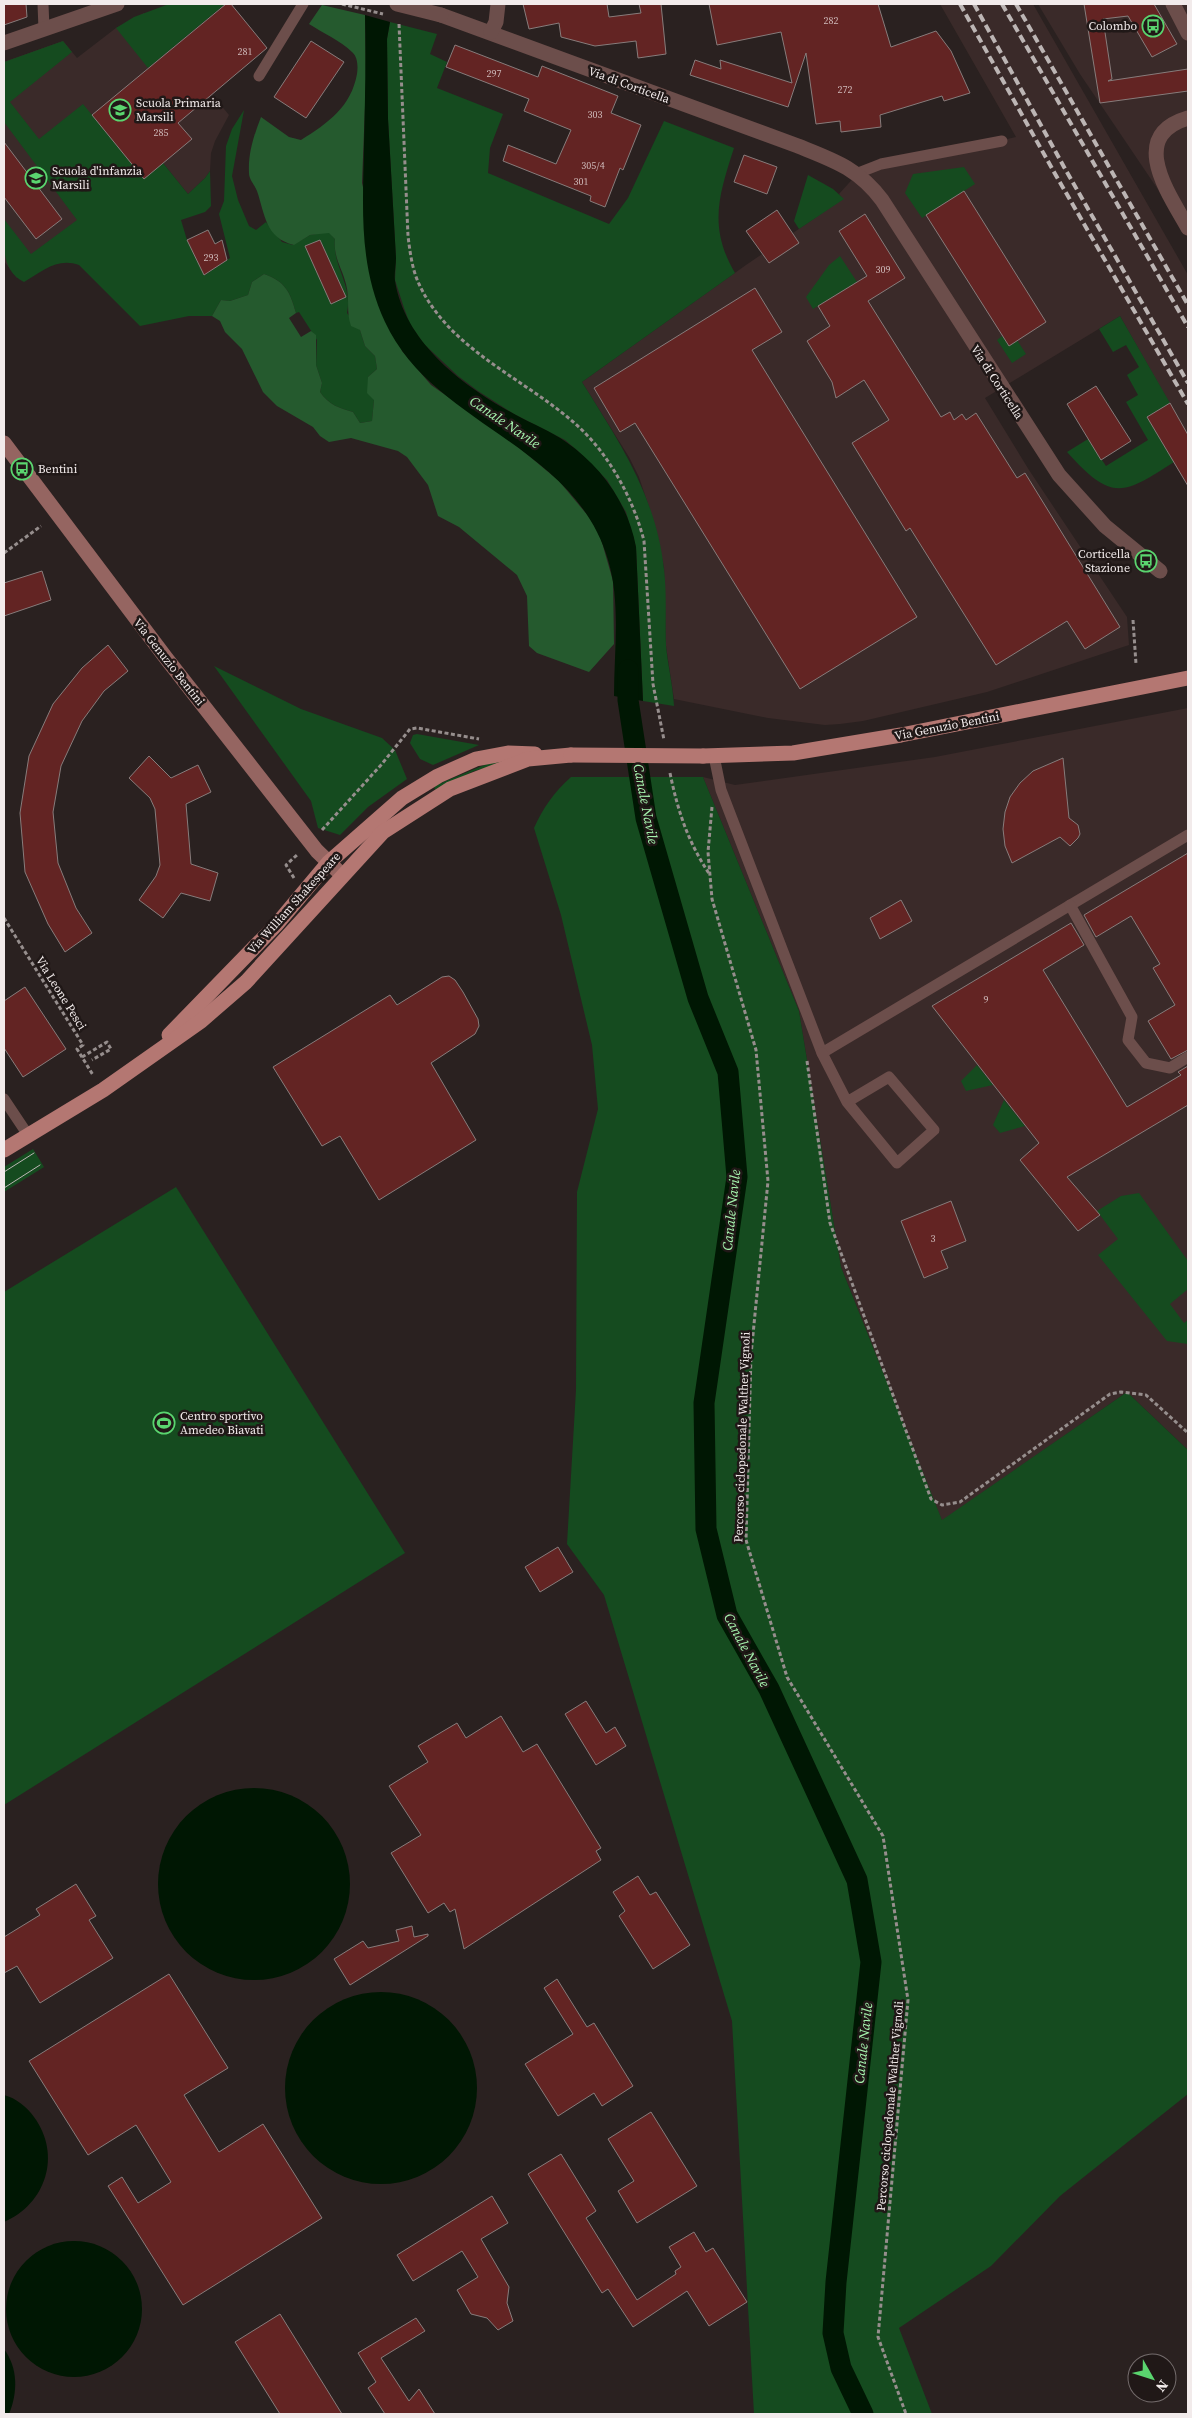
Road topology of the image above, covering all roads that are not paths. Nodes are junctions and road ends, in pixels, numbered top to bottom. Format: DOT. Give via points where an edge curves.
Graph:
graph roads {
  1 [pos="43,4"];
  2 [pos="117,4"];
  3 [pos="303,4"];
  4 [pos="398,4"];
  5 [pos="498,4"];
  6 [pos="1173,4"];
  7 [pos="44,29"];
  8 [pos="491,32"];
  9 [pos="1188,33"];
  10 [pos="4,43"];
  11 [pos="259,76"];
  12 [pos="1188,118"];
  13 [pos="1002,141"];
  14 [pos="858,173"];
  15 [pos="1188,228"];
  16 [pos="4,443"];
  17 [pos="1160,571"];
  18 [pos="1188,678"];
  19 [pos="571,755"];
  20 [pos="709,756"];
  21 [pos="1188,835"];
  22 [pos="328,863"];
  23 [pos="342,875"];
  24 [pos="1070,905"];
  25 [pos="822,1053"];
  26 [pos="150,1057"];
  27 [pos="1188,1058"];
  28 [pos="4,1100"];
  29 [pos="846,1102"];
  30 [pos="28,1136"];
  31 [pos="4,1150"];
  1 -- 7 [label="lane"];
  2 -- 7 [label="street"];
  3 -- 11 [label="lane"];
  4 -- 8 [label="street, Via di Corticella, bridge"];
  5 -- 8 [label="street"];
  6 -- 9 [label="street"];
  7 -- 10 [label="street"];
  8 -- 14 [label="street, Via di Corticella" via="798,146"];
  12 -- 15 [label="street" via="1169,127 1158,142 1156,163 1161,180"];
  13 -- 14 [label="lane" via="880,164"];
  14 -- 17 [label="street, Via di Corticella" via="882,200 1058,474 1105,526"];
  16 -- 22 [label="street, Via Genuzio Bentini" via="154,643"];
  18 -- 20 [label="main road, Via Genuzio Bentini" via="793,753"];
  19 -- 20 [label="main road, Via William Shakespeare, bridge"];
  19 -- 22 [label="main road, Via William Shakespeare" via="508,752 476,759 438,776 395,804"];
  19 -- 23 [label="main road, Via William Shakespeare" via="528,759 450,789 383,832"];
  20 -- 25 [label="lane"];
  21 -- 24 [label="lane"];
  22 -- 23 [label="street, Via Genuzio Bentini"];
  22 -- 26 [label="main road, Via William Shakespeare" via="277,924"];
  23 -- 26 [label="main road, Via William Shakespeare" via="246,982 201,1022"];
  24 -- 25 [label="lane"];
  24 -- 27 [label="lane" via="1132,1017 1128,1040 1146,1063 1170,1068"];
  25 -- 29 [label="lane"];
  26 -- 30 [label="main road, Via William Shakespeare"];
  28 -- 30 [label="lane"];
  29 -- 29 [label="lane" via="897,1163 934,1130 889,1077"];
  30 -- 31 [label="main road, Via William Shakespeare"];
}
